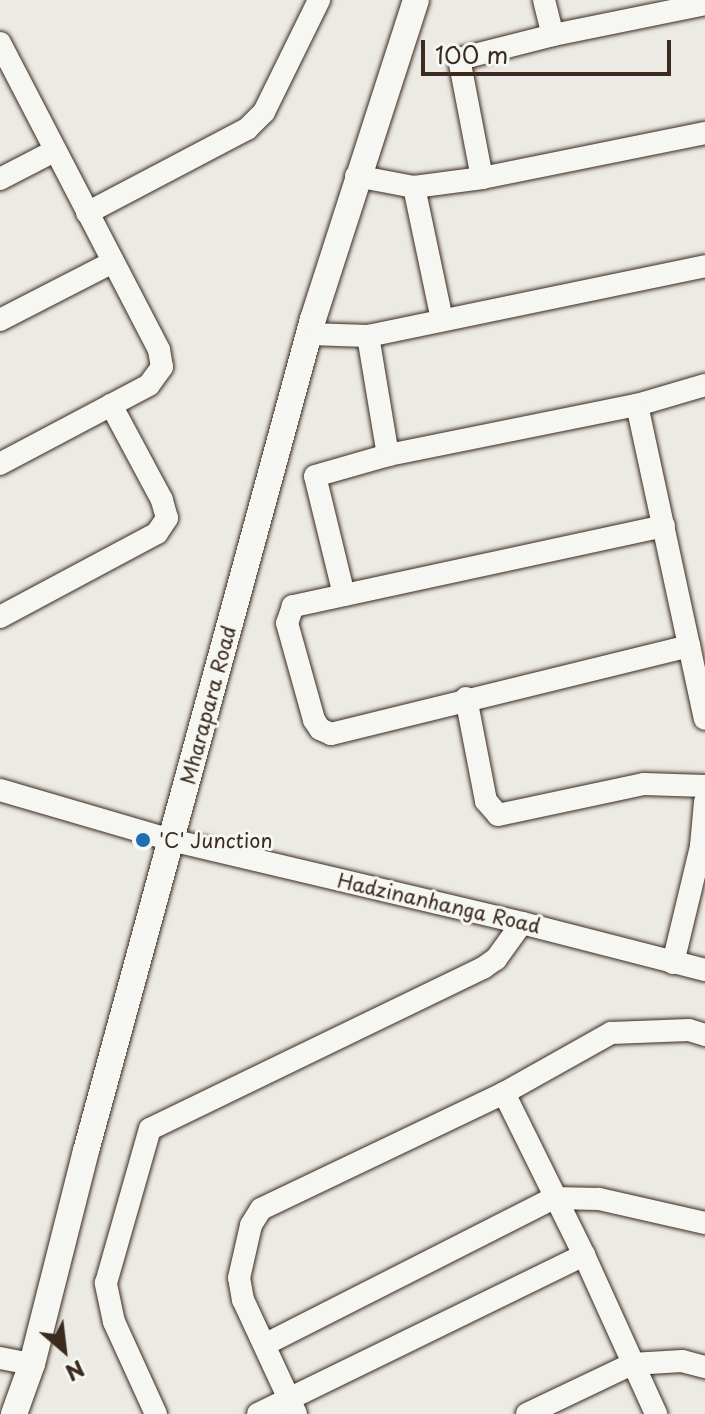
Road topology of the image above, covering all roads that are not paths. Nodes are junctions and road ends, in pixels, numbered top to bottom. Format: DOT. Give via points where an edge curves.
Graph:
graph roads {
  1 [pos="319,0"];
  2 [pos="416,0"];
  3 [pos="544,0"];
  4 [pos="705,4"];
  5 [pos="553,35"];
  6 [pos="0,43"];
  7 [pos="705,133"];
  8 [pos="54,151"];
  9 [pos="356,176"];
  10 [pos="482,178"];
  11 [pos="0,179"];
  12 [pos="414,187"];
  13 [pos="87,213"];
  14 [pos="113,262"];
  15 [pos="705,266"];
  16 [pos="0,320"];
  17 [pos="442,320"];
  18 [pos="309,334"];
  19 [pos="368,336"];
  20 [pos="705,385"];
  21 [pos="111,405"];
  22 [pos="637,405"];
  23 [pos="388,455"];
  24 [pos="0,464"];
  25 [pos="664,526"];
  26 [pos="344,595"];
  27 [pos="0,617"];
  28 [pos="689,646"];
  29 [pos="466,698"];
  30 [pos="705,719"];
  31 [pos="705,786"];
  32 [pos="0,790"];
  33 [pos="705,802"];
  34 [pos="171,840"];
  35 [pos="703,846"];
  36 [pos="522,923"];
  37 [pos="673,963"];
  38 [pos="705,970"];
  39 [pos="705,1035"];
  40 [pos="504,1093"];
  41 [pos="554,1198"];
  42 [pos="705,1223"];
  43 [pos="584,1255"];
  44 [pos="266,1344"];
  45 [pos="0,1358"];
  46 [pos="32,1364"];
  47 [pos="632,1364"];
  48 [pos="705,1367"];
  49 [pos="292,1407"];
  50 [pos="14,1414"];
  51 [pos="156,1414"];
  52 [pos="258,1414"];
  53 [pos="527,1414"];
  54 [pos="656,1414"];
  1 -- 13 [label="street" via="264,112 247,129"];
  2 -- 9 [label="main road, Mharapara Road"];
  3 -- 5 [label="street"];
  4 -- 5 [label="street"];
  5 -- 10 [label="street" via="459,59"];
  6 -- 8 [label="street"];
  7 -- 10 [label="street"];
  8 -- 11 [label="street"];
  8 -- 13 [label="street"];
  9 -- 12 [label="street"];
  9 -- 18 [label="main road, Mharapara Road"];
  10 -- 12 [label="street"];
  12 -- 17 [label="street"];
  13 -- 14 [label="street"];
  14 -- 16 [label="street"];
  14 -- 21 [label="street" via="159,350 162,367 149,385"];
  15 -- 17 [label="street"];
  17 -- 19 [label="street"];
  18 -- 19 [label="street"];
  18 -- 34 [label="main road, Mharapara Road"];
  19 -- 23 [label="street"];
  20 -- 22 [label="street"];
  21 -- 24 [label="street"];
  21 -- 27 [label="street" via="167,518 157,533"];
  22 -- 23 [label="street"];
  22 -- 25 [label="street"];
  23 -- 26 [label="street" via="315,476"];
  25 -- 26 [label="street"];
  25 -- 28 [label="street"];
  26 -- 29 [label="street" via="293,606 287,614 320,729 331,734"];
  28 -- 29 [label="street"];
  28 -- 30 [label="street"];
  29 -- 31 [label="street" via="486,801 498,815 644,784"];
  32 -- 34 [label="street, Hadzinanhanga Road"];
  33 -- 35 [label="street"];
  34 -- 36 [label="street, Hadzinanhanga Road"];
  34 -- 46 [label="main road, Mharapara Road"];
  35 -- 37 [label="street"];
  36 -- 37 [label="street, Hadzinanhanga Road"];
  36 -- 51 [label="street" via="483,968 150,1129 106,1283 114,1322"];
  37 -- 38 [label="street, Hadzinanhanga Road"];
  39 -- 40 [label="street" via="689,1030 611,1033"];
  40 -- 41 [label="street"];
  40 -- 44 [label="street" via="261,1209 251,1225 239,1278 243,1300"];
  41 -- 42 [label="street" via="599,1199"];
  41 -- 43 [label="street"];
  41 -- 44 [label="street"];
  43 -- 47 [label="street"];
  43 -- 49 [label="street"];
  44 -- 49 [label="street"];
  45 -- 46 [label="street"];
  46 -- 50 [label="main road, Mharapara Road"];
  47 -- 48 [label="street" via="682,1361"];
  47 -- 53 [label="street"];
  47 -- 54 [label="street"];
  49 -- 52 [label="street"];
}
